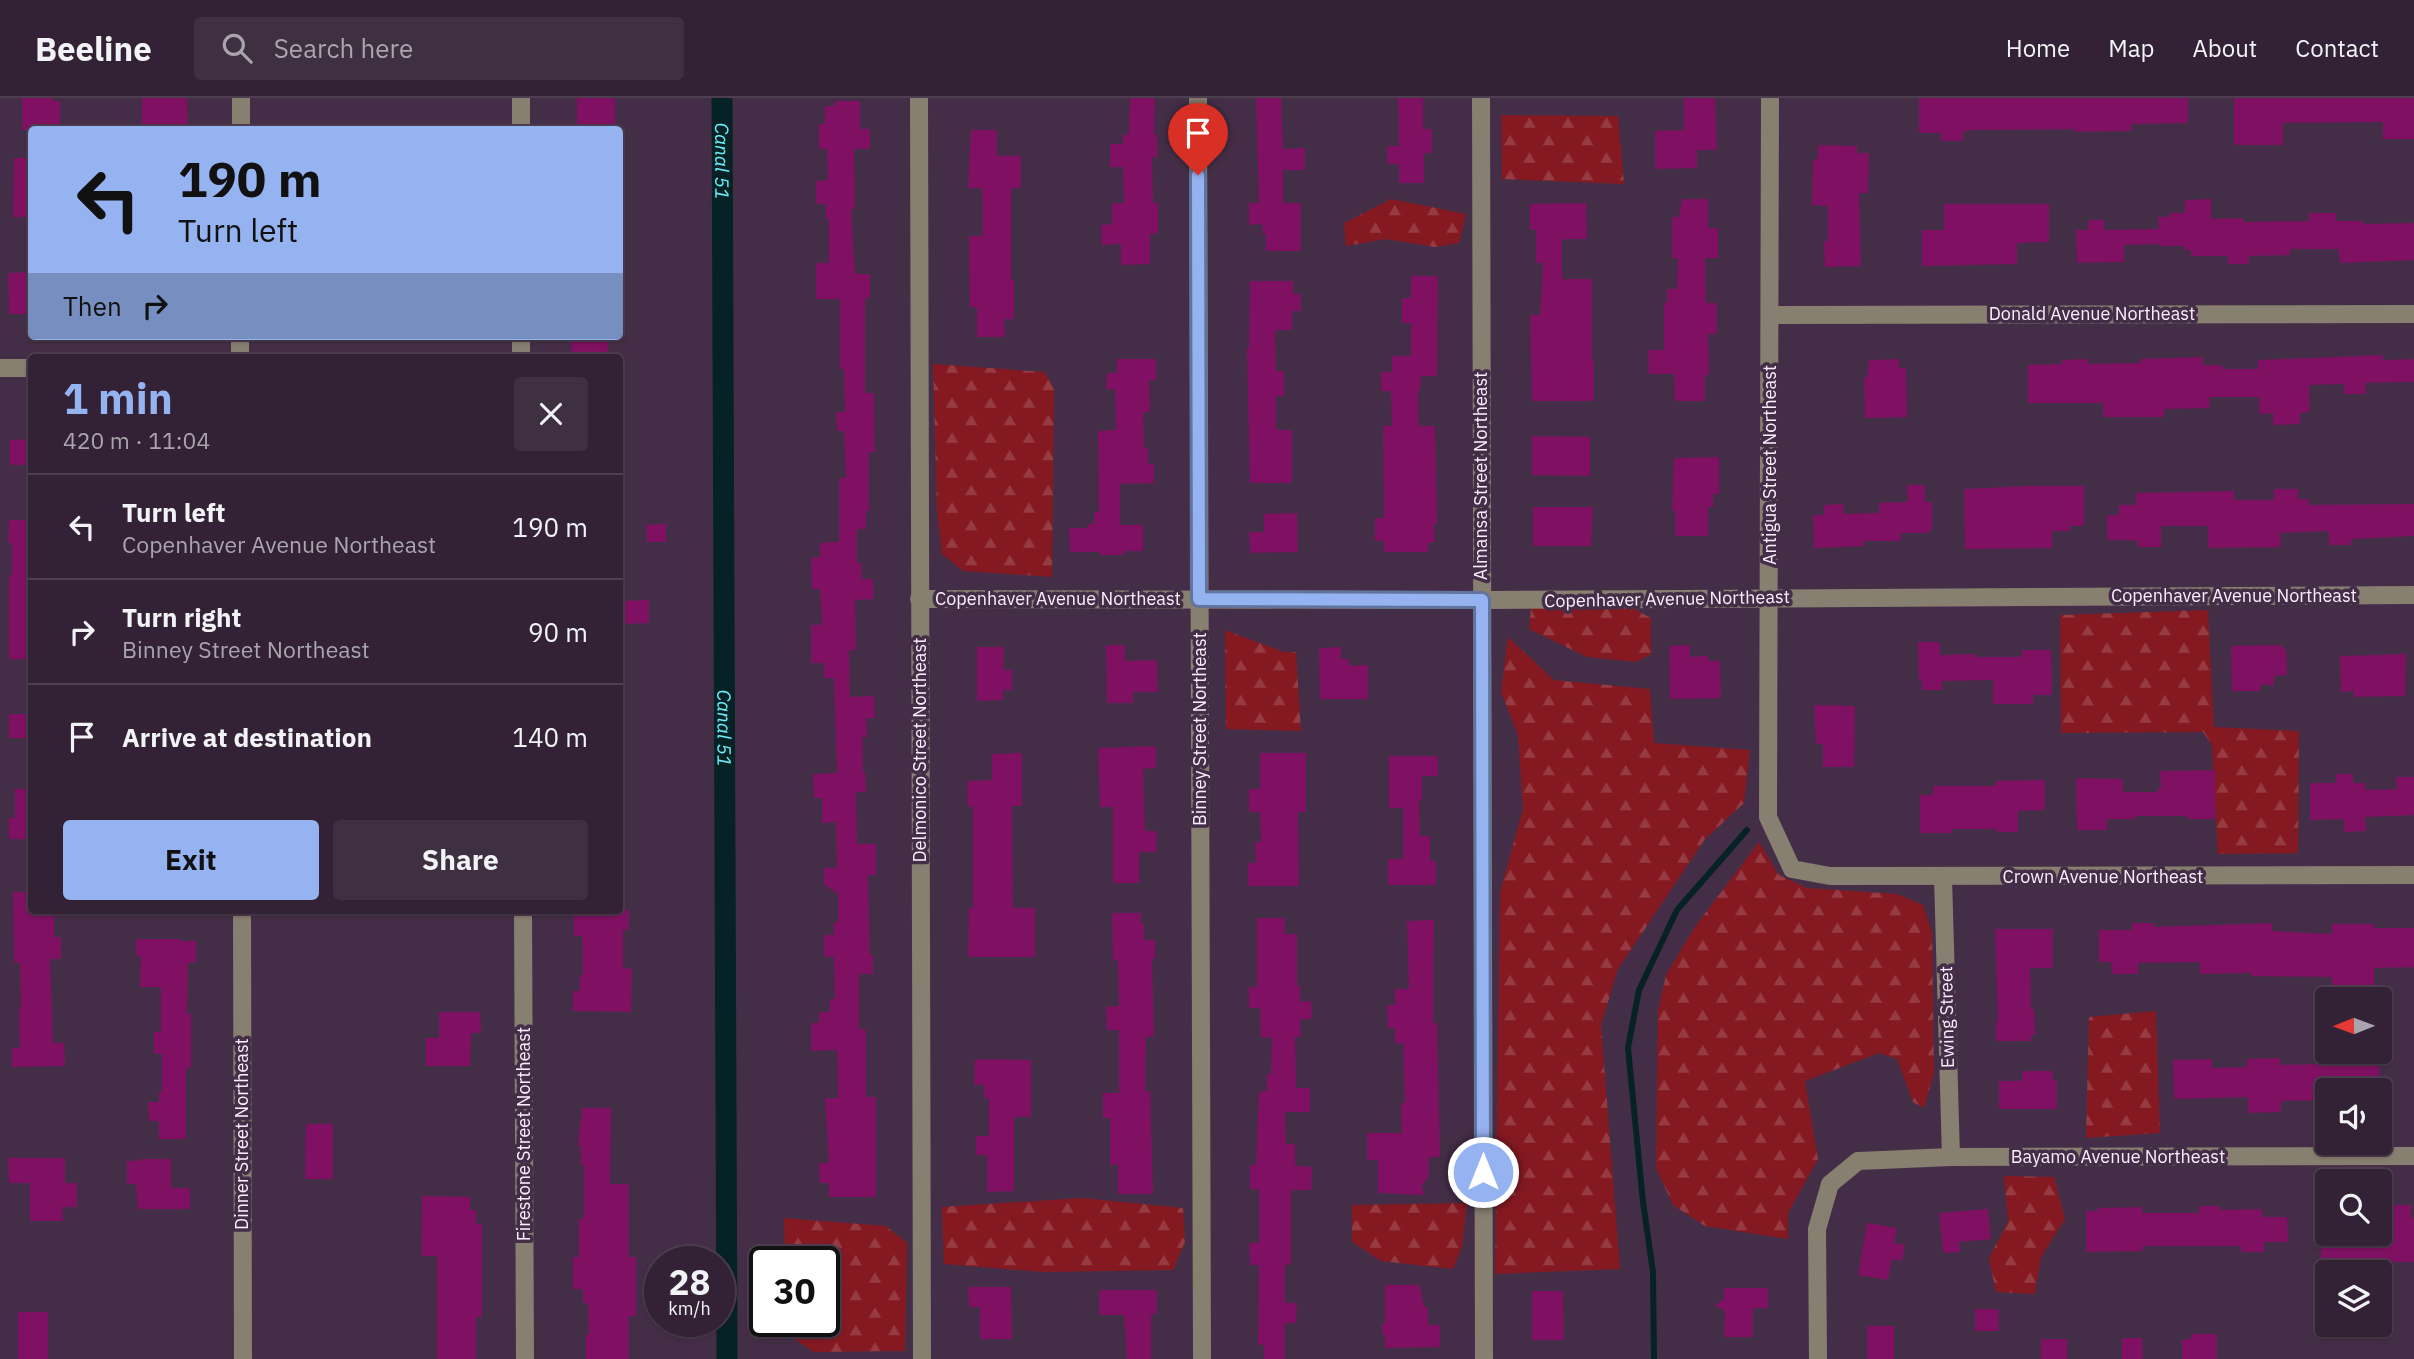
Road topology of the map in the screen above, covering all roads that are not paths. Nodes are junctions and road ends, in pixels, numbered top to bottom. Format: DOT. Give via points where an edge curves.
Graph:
graph roads {
  1 [pos="241,98"];
  2 [pos="521,98"];
  3 [pos="919,98"];
  4 [pos="1198,98"];
  5 [pos="1481,98"];
  6 [pos="1770,98"];
  7 [pos="241,126"];
  8 [pos="521,126"];
  9 [pos="2414,314"];
  10 [pos="1770,315"];
  11 [pos="0,368"];
  12 [pos="28,368"];
  13 [pos="2414,595"];
  14 [pos="1769,597"];
  15 [pos="919,599"];
  16 [pos="1199,599"];
  17 [pos="1482,600"];
  18 [pos="1792,869"];
  19 [pos="2414,875"];
  20 [pos="1944,877"];
  21 [pos="242,914"];
  22 [pos="523,914"];
  23 [pos="2414,1156"];
  24 [pos="1951,1157"];
  25 [pos="243,1359"];
  26 [pos="525,1359"];
  27 [pos="922,1359"];
  28 [pos="1202,1359"];
  29 [pos="1484,1359"];
  30 [pos="1818,1359"];
  1 -- 7 [label="street"];
  2 -- 8 [label="street"];
  3 -- 15 [label="street, Delmonico Street Northeast"];
  4 -- 16 [label="street, Binney Street Northeast"];
  5 -- 17 [label="street, Almansa Street Northeast"];
  6 -- 10 [label="street, Antigua Street Northeast"];
  9 -- 10 [label="street, Donald Avenue Northeast"];
  10 -- 14 [label="street, Antigua Street Northeast"];
  11 -- 12 [label="street"];
  13 -- 14 [label="street, Copenhaver Avenue Northeast"];
  14 -- 17 [label="street, Copenhaver Avenue Northeast"];
  14 -- 18 [label="street, Antigua Street Northeast" via="1768,817"];
  15 -- 16 [label="street, Copenhaver Avenue Northeast"];
  15 -- 27 [label="street, Delmonico Street Northeast"];
  16 -- 17 [label="street, Copenhaver Avenue Northeast"];
  16 -- 28 [label="street, Binney Street Northeast"];
  17 -- 29 [label="street, Almansa Street Northeast"];
  18 -- 20 [label="street, Crown Avenue Northeast" via="1830,876"];
  19 -- 20 [label="street, Crown Avenue Northeast"];
  20 -- 24 [label="street, Ewing Street"];
  21 -- 25 [label="street, Dinner Street Northeast"];
  22 -- 26 [label="street, Firestone Street Northeast"];
  23 -- 24 [label="street, Bayamo Avenue Northeast"];
  24 -- 30 [label="street, Bayamo Avenue Northeast" via="1858,1161 1830,1184 1817,1229"];
}
